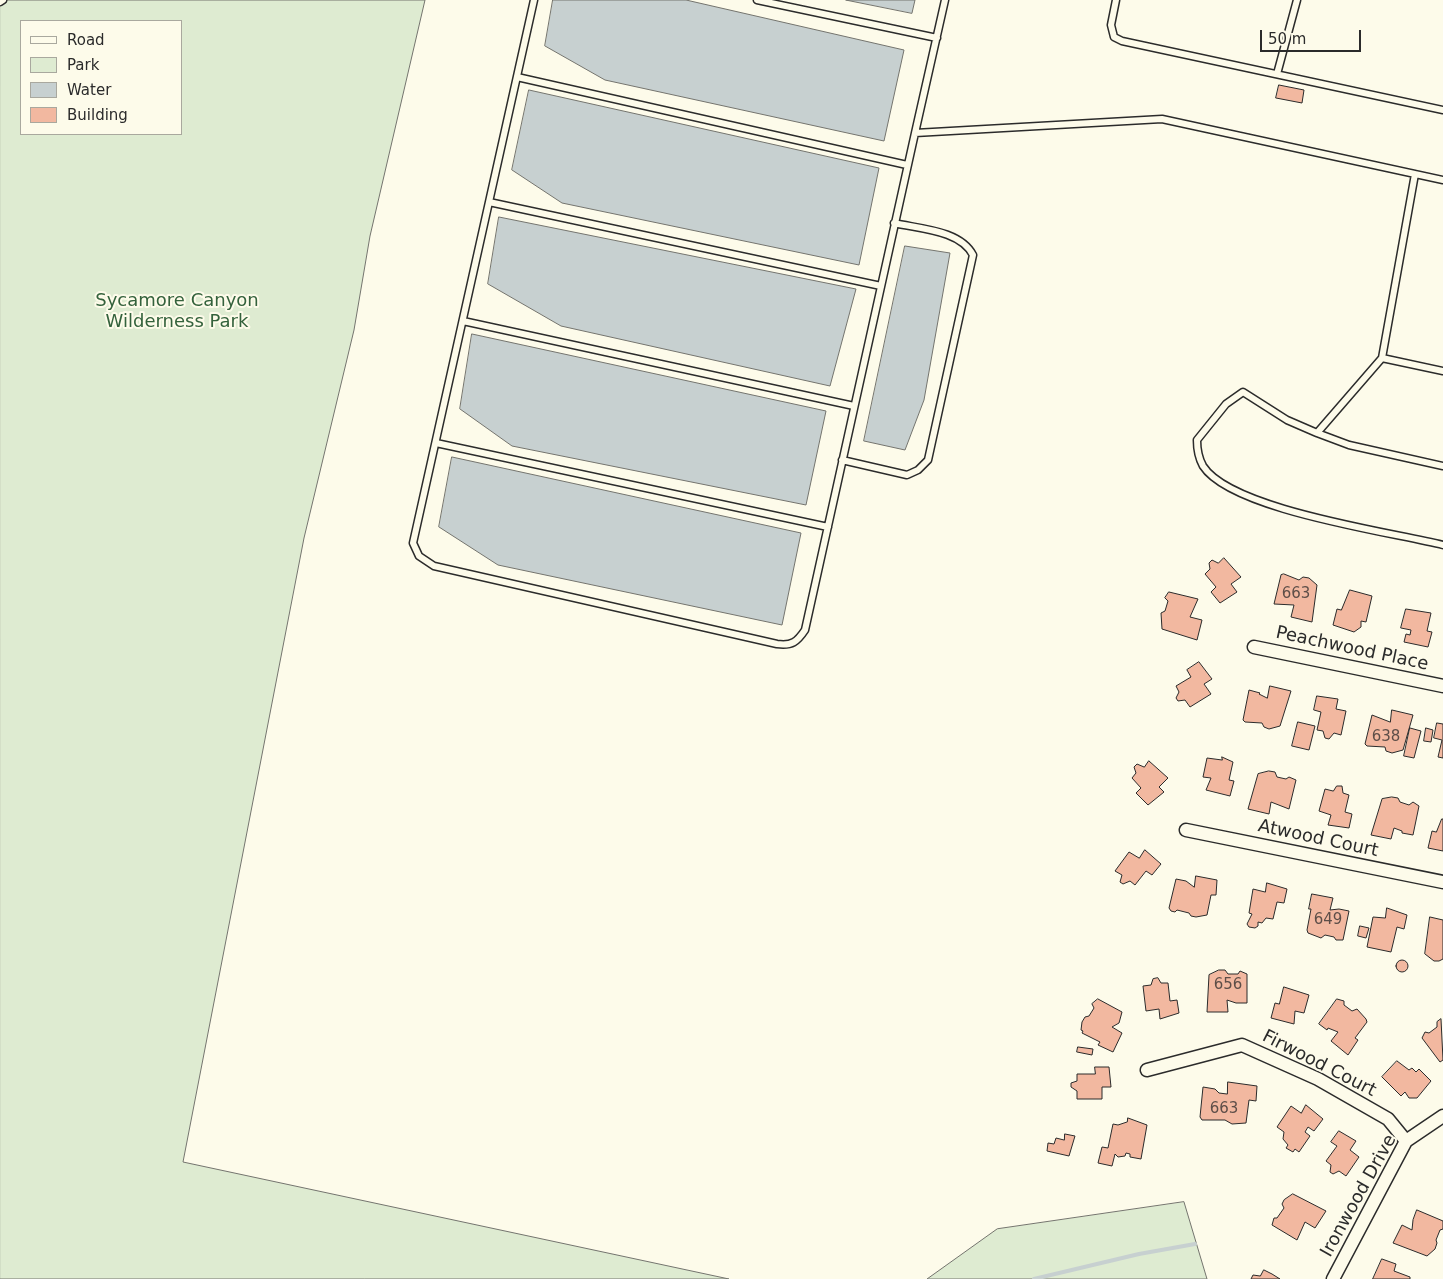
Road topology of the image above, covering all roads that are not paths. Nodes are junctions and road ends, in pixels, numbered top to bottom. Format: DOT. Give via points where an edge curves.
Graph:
graph roads {
  1 [pos="534,0"];
  2 [pos="757,0"];
  3 [pos="945,0"];
  4 [pos="1116,0"];
  5 [pos="1297,0"];
  6 [pos="937,38"];
  7 [pos="1277,74"];
  8 [pos="517,77"];
  9 [pos="1443,110"];
  10 [pos="915,133"];
  11 [pos="907,165"];
  12 [pos="1415,174"];
  13 [pos="1443,180"];
  14 [pos="489,202"];
  15 [pos="894,223"];
  16 [pos="881,286"];
  17 [pos="463,321"];
  18 [pos="1382,358"];
  19 [pos="1443,371"];
  20 [pos="854,406"];
  21 [pos="1318,433"];
  22 [pos="436,443"];
  23 [pos="842,460"];
  24 [pos="1443,466"];
  25 [pos="828,527"];
  26 [pos="1443,545"];
  27 [pos="1254,647"];
  28 [pos="1443,686"];
  29 [pos="1186,830"];
  30 [pos="1443,882"];
  31 [pos="1147,1070"];
  32 [pos="1443,1116"];
  33 [pos="1406,1141"];
  34 [pos="1333,1279"];
  1 -- 8 [label="lane"];
  2 -- 6 [label="lane"];
  3 -- 6 [label="lane"];
  4 -- 7 [label="lane" via="1111,25 1114,37 1122,41"];
  5 -- 7 [label="lane"];
  6 -- 10 [label="lane"];
  7 -- 9 [label="lane"];
  8 -- 11 [label="lane"];
  8 -- 14 [label="lane"];
  10 -- 11 [label="lane"];
  10 -- 12 [label="lane" via="1162,118"];
  11 -- 15 [label="lane"];
  12 -- 13 [label="lane"];
  12 -- 18 [label="lane"];
  14 -- 16 [label="lane"];
  14 -- 17 [label="lane"];
  15 -- 16 [label="lane"];
  15 -- 23 [label="lane" via="958,239 973,255 928,460 907,475"];
  16 -- 20 [label="lane"];
  17 -- 20 [label="lane"];
  17 -- 22 [label="lane"];
  18 -- 19 [label="lane"];
  18 -- 21 [label="lane"];
  20 -- 23 [label="lane"];
  21 -- 24 [label="lane" via="1349,445"];
  21 -- 26 [label="lane" via="1287,420 1243,392 1226,404 1197,440 1198,455 1204,467 1221,482 1254,498 1302,514"];
  22 -- 25 [label="lane"];
  22 -- 25 [label="lane" via="414,544 426,563 777,644 793,644 805,630"];
  23 -- 25 [label="lane"];
  27 -- 28 [label="street, Peachwood Place"];
  29 -- 30 [label="street, Atwood Court"];
  31 -- 33 [label="street, Firwood Court" via="1242,1045 1318,1079 1388,1119"];
  32 -- 33 [label="street, Ironwood Drive"];
  33 -- 34 [label="street, Ironwood Drive"];
}
